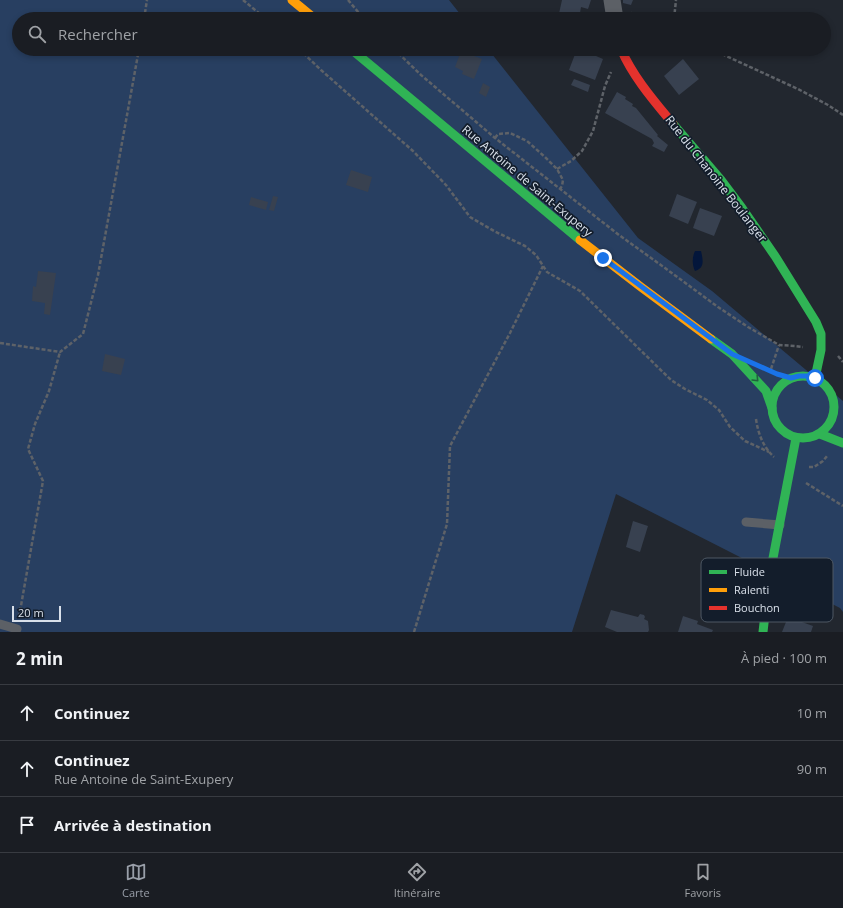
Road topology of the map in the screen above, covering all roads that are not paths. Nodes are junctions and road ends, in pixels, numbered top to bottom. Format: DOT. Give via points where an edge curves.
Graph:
graph roads {
  1 [pos="292,0"];
  2 [pos="612,0"];
  3 [pos="307,12"];
  4 [pos="614,12"];
  5 [pos="358,56"];
  6 [pos="624,56"];
  7 [pos="732,354"];
  8 [pos="752,364"];
  9 [pos="777,374"];
  10 [pos="791,378"];
  11 [pos="815,378"];
  12 [pos="772,408"];
  13 [pos="834,411"];
  14 [pos="842,421"];
  15 [pos="820,434"];
  16 [pos="796,438"];
  17 [pos="843,443"];
  18 [pos="746,522"];
  19 [pos="780,524"];
  20 [pos="773,558"];
  21 [pos="764,622"];
  22 [pos="0,624"];
  23 [pos="18,629"];
  24 [pos="763,632"];
  1 -- 3 [label="main road"];
  2 -- 4 [label="street"];
  5 -- 7 [label="main road, Rue Antoine de Saint-Exupery" via="564,227"];
  6 -- 11 [label="main road, Rue du Chanoine Boulanger" via="635,75 767,243 816,322 821,334 821,350"];
  7 -- 8 [label="main road, Rue Antoine de Saint-Exupery"];
  7 -- 12 [label="main road, Rue Antoine de Saint-Exupery, one-way" via="766,391"];
  9 -- 10 [label="main road"];
  10 -- 11 [label="main road"];
  10 -- 12 [label="main road" via="777,390"];
  11 -- 13 [label="main road" via="830,391 834,400"];
  12 -- 16 [label="main road" via="776,424 788,435"];
  13 -- 14 [label="main road"];
  13 -- 15 [label="main road" via="832,420"];
  15 -- 16 [label="main road"];
  15 -- 17 [label="main road"];
  16 -- 19 [label="main road"];
  18 -- 19 [label="lane"];
  19 -- 20 [label="main road"];
  21 -- 24 [label="main road"];
  22 -- 23 [label="lane"];
}
